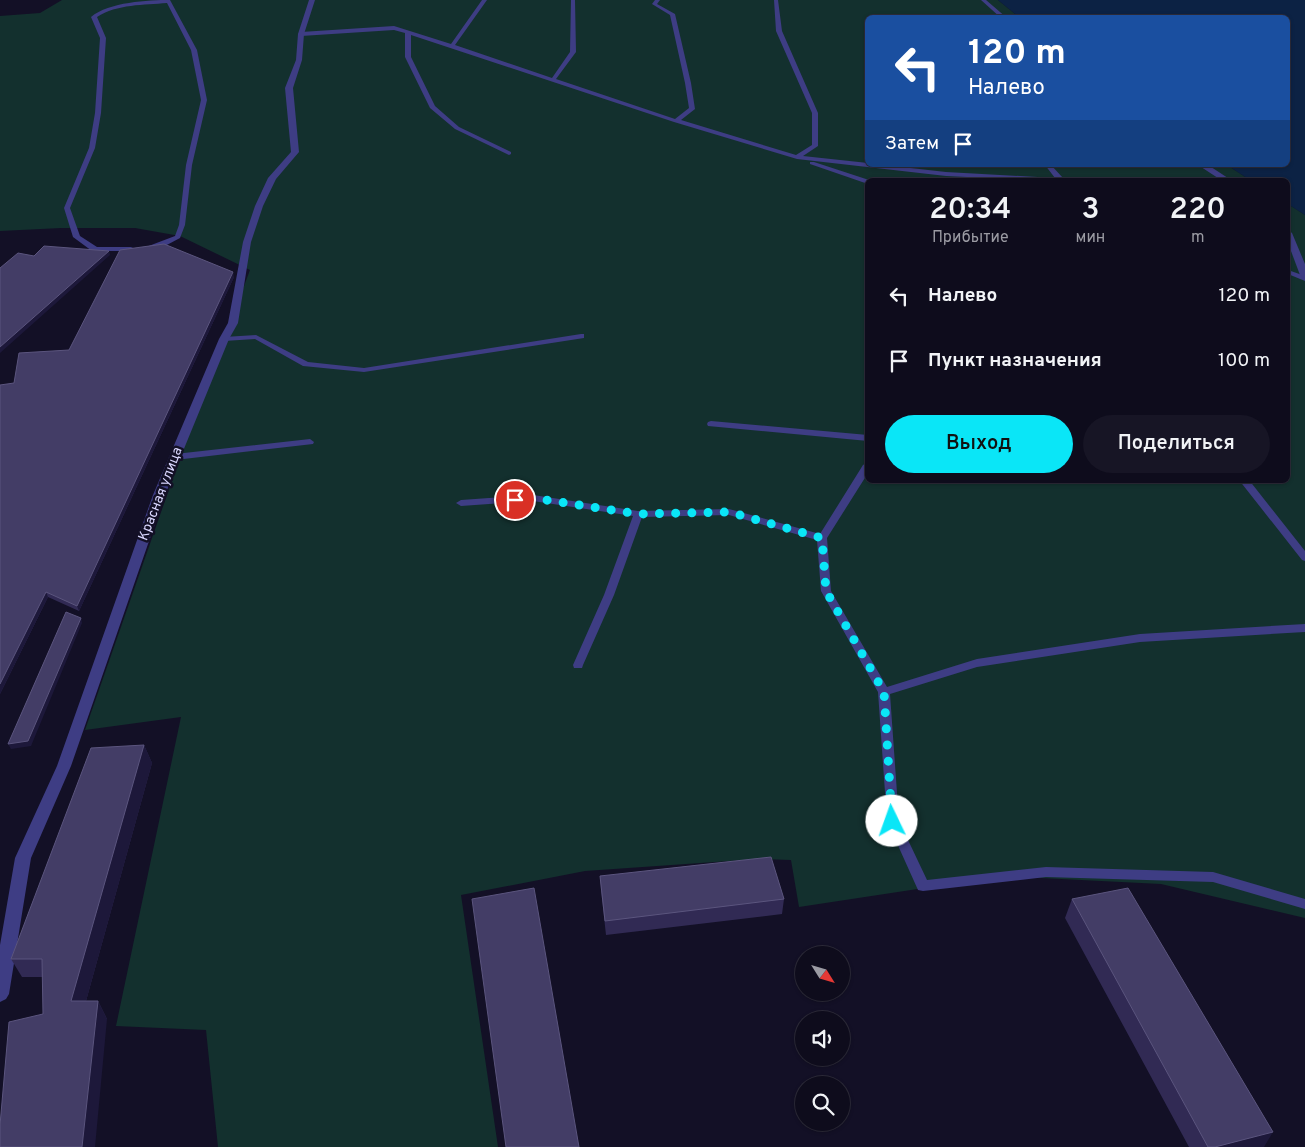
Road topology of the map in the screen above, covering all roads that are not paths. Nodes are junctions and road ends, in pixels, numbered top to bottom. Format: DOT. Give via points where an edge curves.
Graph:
graph roads {
  1 [pos="312,0"];
  2 [pos="485,0"];
  3 [pos="574,0"];
  4 [pos="658,0"];
  5 [pos="776,0"];
  6 [pos="983,0"];
  7 [pos="168,1"];
  8 [pos="1001,15"];
  9 [pos="408,32"];
  10 [pos="301,34"];
  11 [pos="452,46"];
  12 [pos="552,81"];
  13 [pos="676,121"];
  14 [pos="509,153"];
  15 [pos="797,157"];
  16 [pos="865,165"];
  17 [pos="885,167"];
  18 [pos="948,167"];
  19 [pos="1050,167"];
  20 [pos="1205,167"];
  21 [pos="946,174"];
  22 [pos="1022,178"];
  23 [pos="1058,178"];
  24 [pos="1224,178"];
  25 [pos="865,181"];
  26 [pos="1290,238"];
  27 [pos="143,248"];
  28 [pos="135,249"];
  29 [pos="1290,273"];
  30 [pos="1305,275"];
  31 [pos="1305,279"];
  32 [pos="581,336"];
  33 [pos="224,339"];
  34 [pos="711,424"];
  35 [pos="865,438"];
  36 [pos="310,442"];
  37 [pos="175,457"];
  38 [pos="865,470"];
  39 [pos="1246,483"];
  40 [pos="461,503"];
  41 [pos="638,514"];
  42 [pos="822,538"];
  43 [pos="1305,558"];
  44 [pos="1305,628"];
  45 [pos="578,665"];
  46 [pos="884,692"];
  47 [pos="1305,904"];
  48 [pos="0,994"];
  1 -- 10 [label="street, Красная улица"];
  2 -- 11 [label="lane"];
  3 -- 12 [label="lane" via="573,52"];
  4 -- 13 [label="lane" via="654,4 672,14 690,92 692,109"];
  5 -- 15 [label="lane" via="779,31 815,112 815,146"];
  6 -- 8 [label="lane"];
  7 -- 27 [label="lane" via="194,50 204,100 188,165 178,237"];
  7 -- 28 [label="lane" via="122,7 94,16 103,38 98,113 92,148 68,208 77,237 95,249"];
  9 -- 10 [label="lane" via="394,28"];
  9 -- 11 [label="lane"];
  9 -- 14 [label="lane" via="408,57 432,107 457,128"];
  10 -- 33 [label="street, Красная улица" via="299,60 289,88 295,152 272,178 259,206 247,242 233,323"];
  11 -- 12 [label="lane"];
  12 -- 13 [label="lane"];
  13 -- 15 [label="lane"];
  15 -- 16 [label="lane"];
  15 -- 25 [label="lane"];
  17 -- 21 [label="lane"];
  18 -- 21 [label="lane"];
  19 -- 23 [label="lane"];
  20 -- 24 [label="street"];
  21 -- 22 [label="lane"];
  26 -- 30 [label="street"];
  29 -- 31 [label="lane"];
  32 -- 33 [label="lane" via="364,370 306,364 256,337"];
  33 -- 37 [label="street, Красная улица"];
  34 -- 35 [label="lane"];
  36 -- 37 [label="lane"];
  37 -- 48 [label="street, Красная улица" via="158,495 64,766 23,858"];
  38 -- 42 [label="lane"];
  39 -- 43 [label="lane"];
  40 -- 41 [label="lane" via="533,498"];
  41 -- 42 [label="lane" via="729,512"];
  41 -- 45 [label="lane" via="609,595"];
  42 -- 46 [label="lane" via="826,591"];
  44 -- 46 [label="lane" via="1140,638 978,663"];
  46 -- 47 [label="lane" via="892,821 923,886 1046,872 1212,877"];
}
